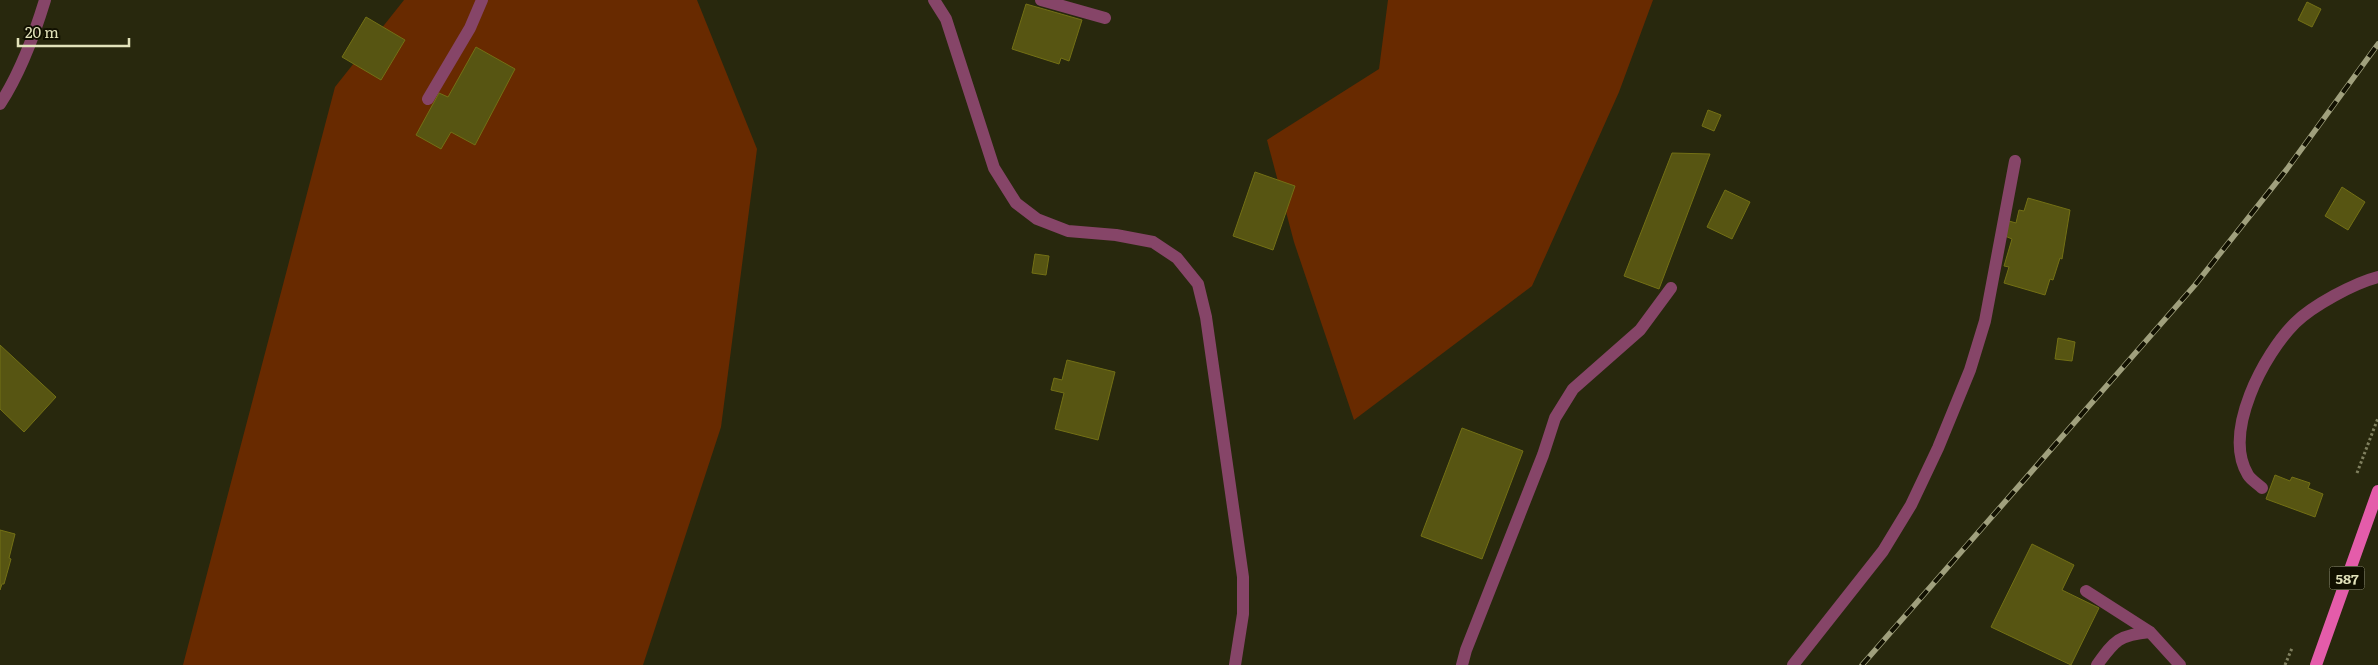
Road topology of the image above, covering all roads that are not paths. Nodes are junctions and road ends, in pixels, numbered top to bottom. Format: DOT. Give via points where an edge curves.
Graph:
graph roads {
  1 [pos="45,0"];
  2 [pos="482,0"];
  3 [pos="934,0"];
  4 [pos="1041,0"];
  5 [pos="1105,18"];
  6 [pos="428,99"];
  7 [pos="0,104"];
  8 [pos="2014,161"];
  9 [pos="2378,278"];
  10 [pos="1672,288"];
  11 [pos="2262,488"];
  12 [pos="2378,491"];
  13 [pos="2086,592"];
  14 [pos="2150,632"];
  15 [pos="1235,665"];
  16 [pos="1462,665"];
  17 [pos="1792,665"];
  18 [pos="2097,665"];
  19 [pos="2180,665"];
  20 [pos="2316,665"];
  1 -- 7 [label="street" via="36,31"];
  2 -- 6 [label="street" via="470,28"];
  3 -- 15 [label="street" via="946,19 994,168 1016,204 1037,218 1068,231 1153,242 1177,258 1198,284 1206,317 1243,577 1243,614"];
  4 -- 5 [label="street"];
  8 -- 17 [label="street" via="1985,320 1970,370 1938,448 1911,505 1883,552"];
  9 -- 11 [label="street" via="2333,297 2296,322 2269,354 2250,395 2240,432 2241,457 2248,476"];
  10 -- 16 [label="street" via="1640,330 1573,389 1555,418"];
  12 -- 20 [label="main road, 587"];
  13 -- 14 [label="street"];
  14 -- 18 [label="street" via="2127,634 2112,645"];
  14 -- 19 [label="street"];
}
